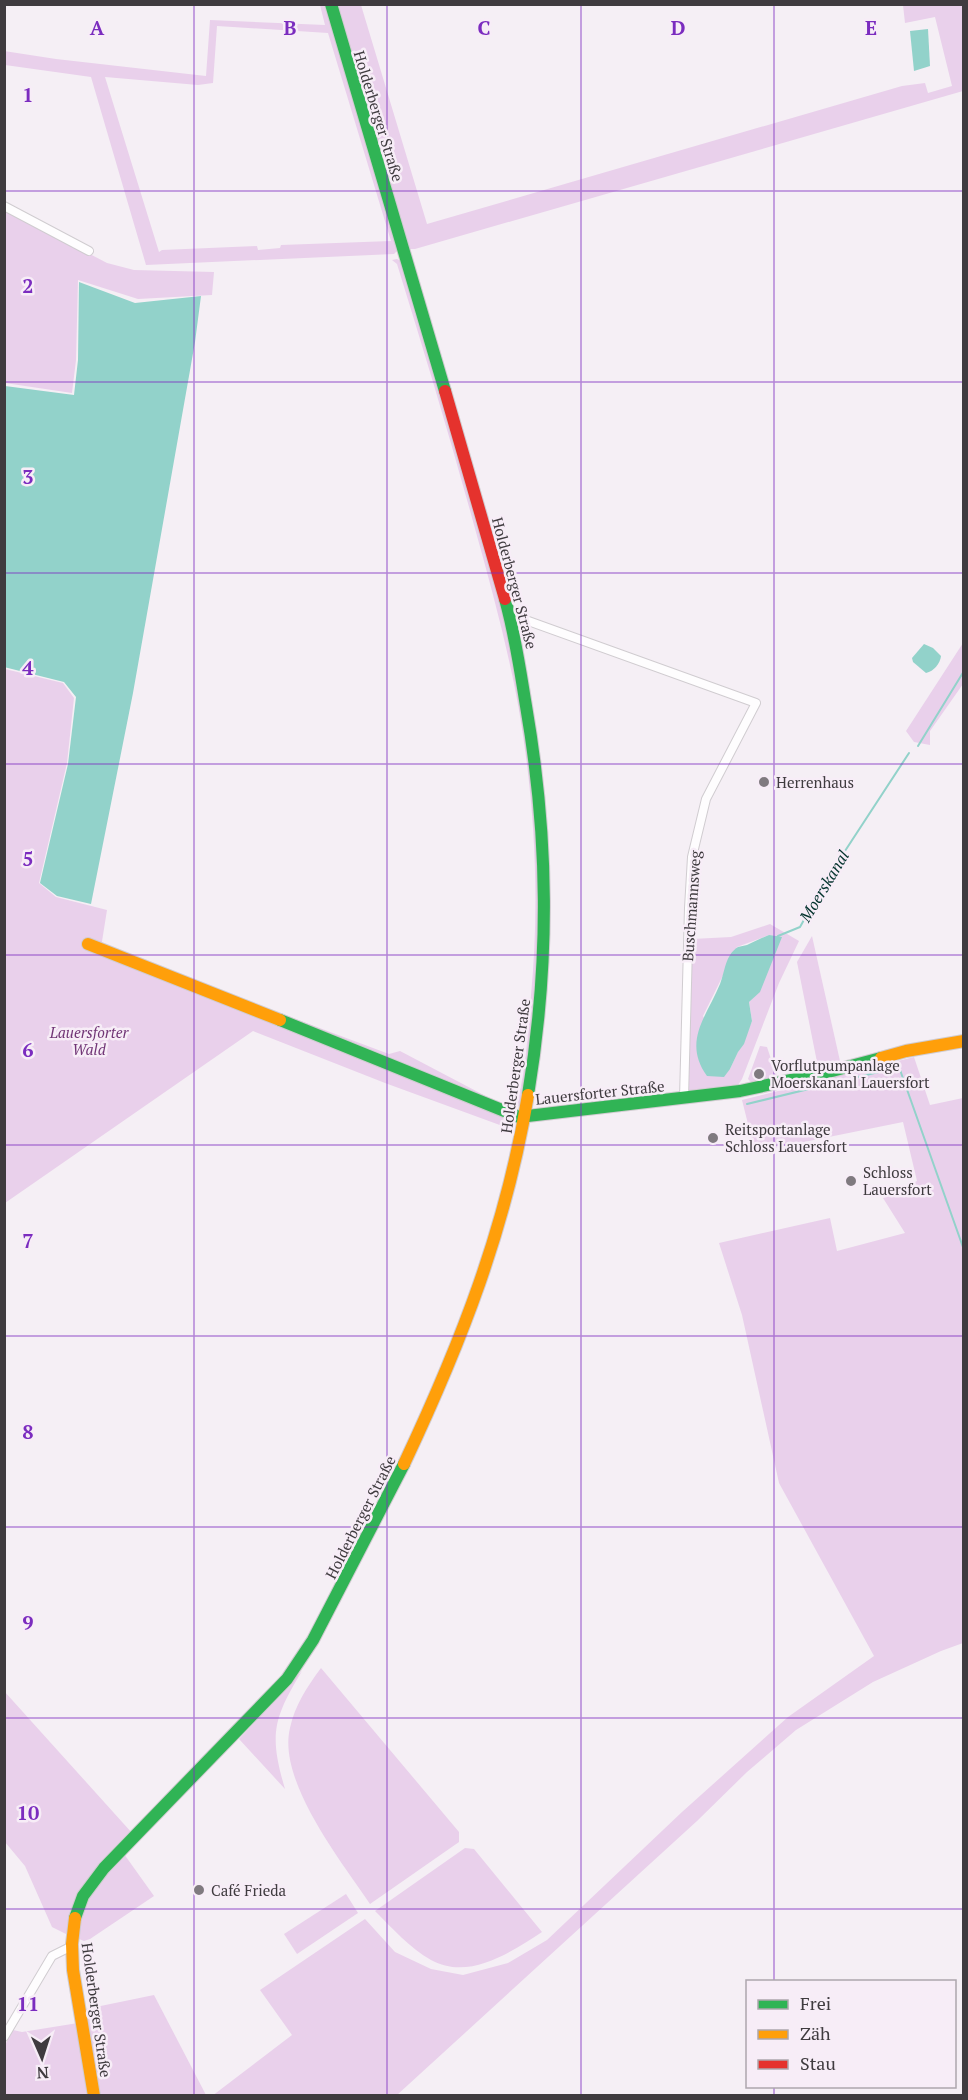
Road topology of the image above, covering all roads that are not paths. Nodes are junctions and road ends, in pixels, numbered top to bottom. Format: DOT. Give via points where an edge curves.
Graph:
graph roads {
  1 [pos="331,4"];
  2 [pos="4,206"];
  3 [pos="89,251"];
  4 [pos="509,614"];
  5 [pos="88,944"];
  6 [pos="963,1041"];
  7 [pos="684,1098"];
  8 [pos="526,1116"];
  9 [pos="72,1946"];
  10 [pos="4,2037"];
  11 [pos="94,2096"];
  1 -- 4 [label="main road, Holderberger Straße"];
  2 -- 3 [label="street"];
  4 -- 7 [label="street, Buschmannsweg" via="756,703 706,799 692,857"];
  4 -- 8 [label="main road, Holderberger Straße" via="532,741 544,857 543,971"];
  5 -- 8 [label="main road, Lauersforter Straße" via="519,1117"];
  6 -- 7 [label="main road, Lauersforter Straße" via="740,1091"];
  7 -- 8 [label="main road, Lauersforter Straße"];
  8 -- 9 [label="main road, Holderberger Straße" via="487,1264 441,1385 313,1640 287,1679 90,1885 78,1906"];
  9 -- 10 [label="street" via="52,1956"];
  9 -- 11 [label="main road, Holderberger Straße"];
}
